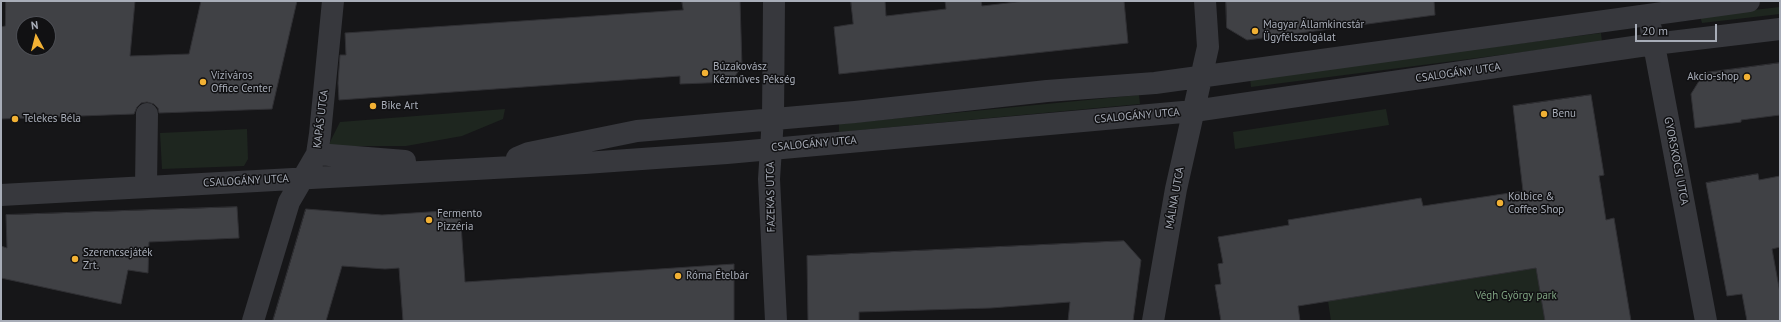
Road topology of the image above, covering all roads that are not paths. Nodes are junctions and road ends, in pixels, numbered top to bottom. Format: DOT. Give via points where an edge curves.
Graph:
graph roads {
  1 [pos="333,1"];
  2 [pos="774,1"];
  3 [pos="1205,1"];
  4 [pos="1749,1"];
  5 [pos="1647,7"];
  6 [pos="1780,28"];
  7 [pos="1654,44"];
  8 [pos="1202,75"];
  9 [pos="1194,110"];
  10 [pos="147,114"];
  11 [pos="773,118"];
  12 [pos="771,148"];
  13 [pos="317,154"];
  14 [pos="490,168"];
  15 [pos="302,178"];
  16 [pos="146,186"];
  17 [pos="1,195"];
  18 [pos="253,321"];
  19 [pos="776,321"];
  20 [pos="1153,321"];
  21 [pos="1706,321"];
  1 -- 13 [label="street, KAPÁS UTCA"];
  2 -- 11 [label="street, FAZEKAS UTCA"];
  3 -- 8 [label="street, MÁLNA UTCA" via="1208,47"];
  4 -- 5 [label="street, CSALOGÁNY UTCA"];
  5 -- 7 [label="street, GYORSKOCSI UTCA"];
  5 -- 8 [label="street, CSALOGÁNY UTCA"];
  6 -- 7 [label="street, CSALOGÁNY UTCA"];
  7 -- 9 [label="street, CSALOGÁNY UTCA"];
  7 -- 21 [label="street, GYORSKOCSI UTCA"];
  8 -- 9 [label="street, MÁLNA UTCA"];
  8 -- 11 [label="street, CSALOGÁNY UTCA" via="1155,83"];
  9 -- 12 [label="street, CSALOGÁNY UTCA"];
  9 -- 20 [label="street, MÁLNA UTCA" via="1176,189"];
  10 -- 16 [label="street"];
  11 -- 12 [label="street, FAZEKAS UTCA"];
  11 -- 14 [label="street, CSALOGÁNY UTCA" via="637,131 529,153"];
  12 -- 14 [label="street, CSALOGÁNY UTCA"];
  12 -- 19 [label="street, FAZEKAS UTCA" via="769,184"];
  13 -- 14 [label="street, CSALOGÁNY UTCA"];
  13 -- 15 [label="street, KAPÁS UTCA"];
  14 -- 15 [label="street, CSALOGÁNY UTCA"];
  15 -- 16 [label="street, CSALOGÁNY UTCA"];
  15 -- 18 [label="street, KAPÁS UTCA" via="289,202"];
  16 -- 17 [label="street, CSALOGÁNY UTCA"];
}
